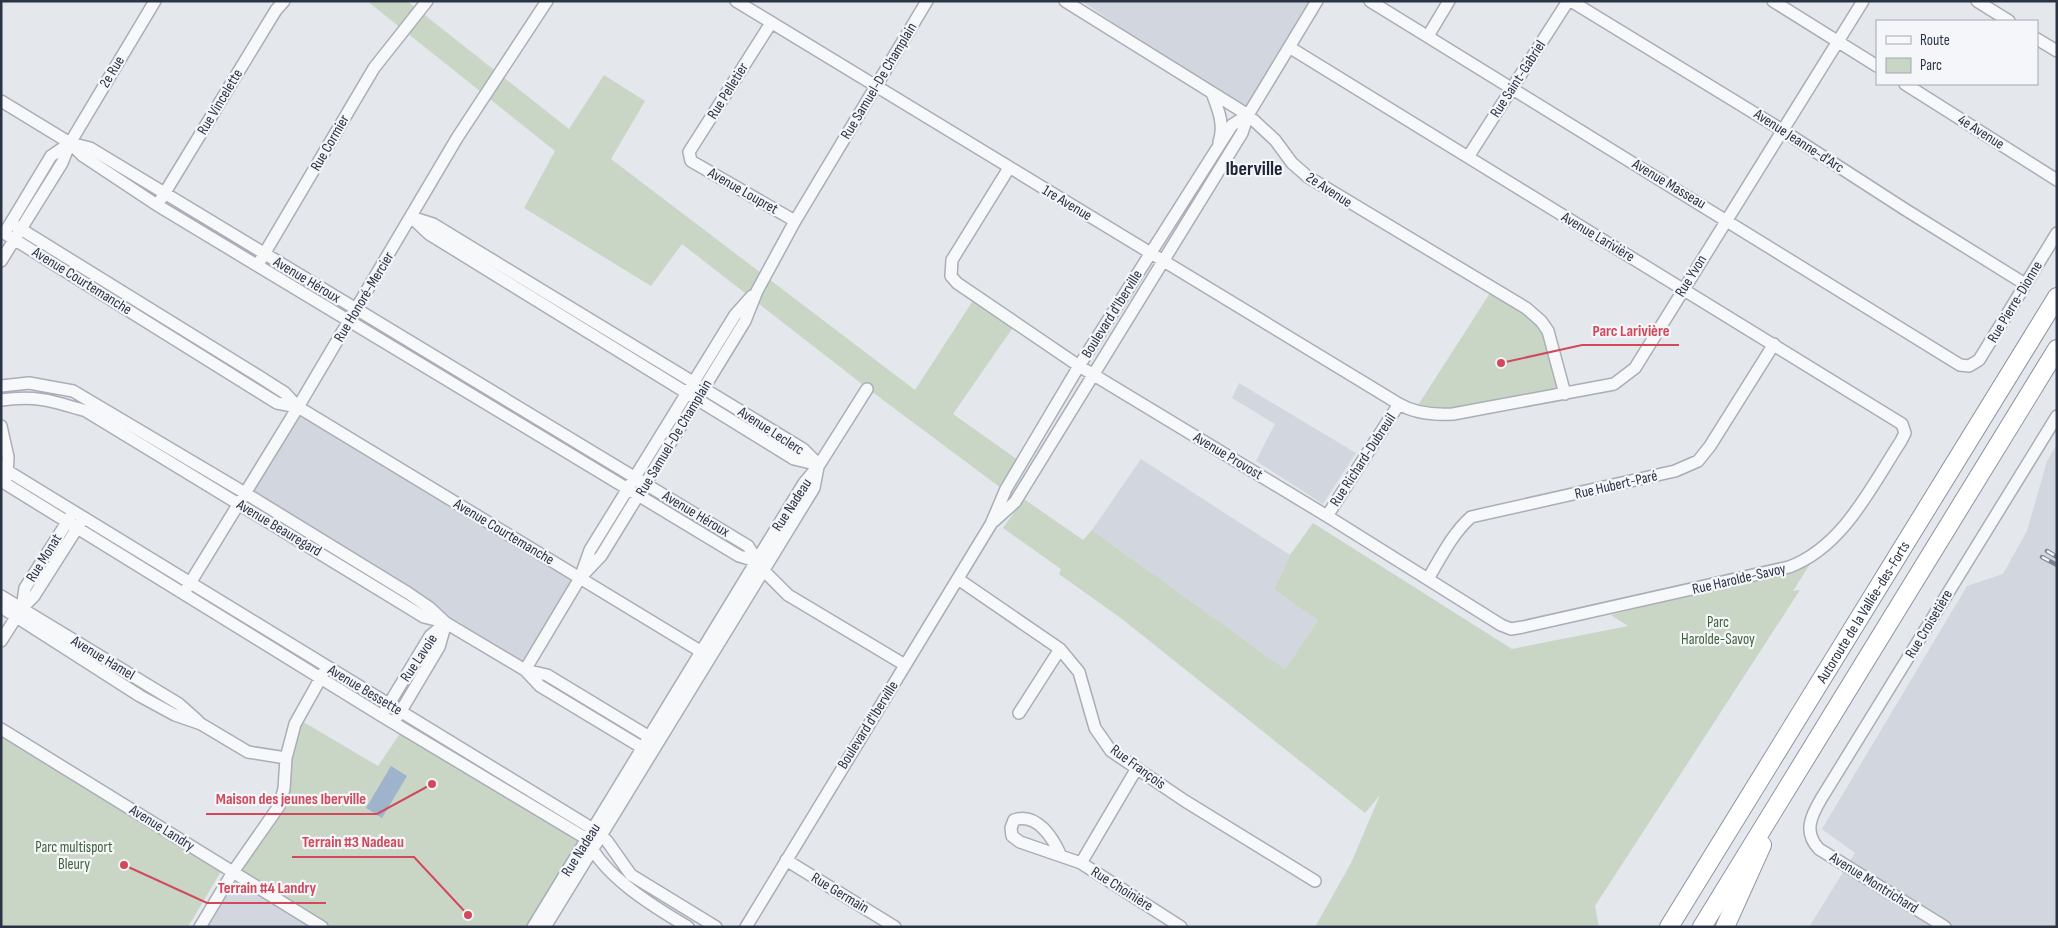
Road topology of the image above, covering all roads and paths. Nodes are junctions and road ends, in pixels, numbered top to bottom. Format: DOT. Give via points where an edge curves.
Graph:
graph roads {
  1 [pos="155,1"];
  2 [pos="284,1"];
  3 [pos="427,1"];
  4 [pos="547,1"];
  5 [pos="736,1"];
  6 [pos="927,1"];
  7 [pos="1065,1"];
  8 [pos="1317,1"];
  9 [pos="1370,1"];
  10 [pos="1449,1"];
  11 [pos="1570,1"];
  12 [pos="1773,1"];
  13 [pos="1863,1"];
  14 [pos="1977,1"];
  15 [pos="2007,20"];
  16 [pos="771,23"];
  17 [pos="1428,36"];
  18 [pos="2038,40"];
  19 [pos="1838,41"];
  20 [pos="1289,47"];
  21 [pos="2057,52"];
  22 [pos="1876,65"];
  23 [pos="1907,85"];
  24 [pos="876,87"];
  25 [pos="1512,88"];
  26 [pos="1212,93"];
  27 [pos="1,101"];
  28 [pos="1248,115"];
  29 [pos="1782,130"];
  30 [pos="70,143"];
  31 [pos="1218,147"];
  32 [pos="1468,157"];
  33 [pos="691,161"];
  34 [pos="1009,168"];
  35 [pos="2057,180"];
  36 [pos="165,194"];
  37 [pos="157,205"];
  38 [pos="411,217"];
  39 [pos="1726,220"];
  40 [pos="795,221"];
  41 [pos="216,225"];
  42 [pos="5,231"];
  43 [pos="2057,233"];
  44 [pos="18,235"];
  45 [pos="210,236"];
  46 [pos="265,254"];
  47 [pos="1150,254"];
  48 [pos="476,256"];
  49 [pos="1,261"];
  50 [pos="1164,261"];
  51 [pos="258,265"];
  52 [pos="2025,284"];
  53 [pos="1684,289"];
  54 [pos="2057,296"];
  55 [pos="356,310"];
  56 [pos="166,319"];
  57 [pos="350,320"];
  58 [pos="159,330"];
  59 [pos="623,339"];
  60 [pos="1774,344"];
  61 [pos="2057,349"];
  62 [pos="617,350"];
  63 [pos="1079,366"];
  64 [pos="1969,366"];
  65 [pos="1093,374"];
  66 [pos="1,386"];
  67 [pos="867,389"];
  68 [pos="696,391"];
  69 [pos="1565,394"];
  70 [pos="500,396"];
  71 [pos="1,400"];
  72 [pos="1399,404"];
  73 [pos="298,407"];
  74 [pos="494,408"];
  75 [pos="2057,416"];
  76 [pos="118,424"];
  77 [pos="1,426"];
  78 [pos="1905,429"];
  79 [pos="819,466"];
  80 [pos="4,475"];
  81 [pos="640,480"];
  82 [pos="634,492"];
  83 [pos="242,498"];
  84 [pos="71,516"];
  85 [pos="1327,516"];
  86 [pos="81,523"];
  87 [pos="991,524"];
  88 [pos="759,566"];
  89 [pos="580,578"];
  90 [pos="958,579"];
  91 [pos="1428,579"];
  92 [pos="190,583"];
  93 [pos="184,594"];
  94 [pos="1,596"];
  95 [pos="1,607"];
  96 [pos="19,612"];
  97 [pos="446,623"];
  98 [pos="1509,628"];
  99 [pos="1,641"];
  100 [pos="1060,649"];
  101 [pos="705,655"];
  102 [pos="905,665"];
  103 [pos="327,666"];
  104 [pos="524,670"];
  105 [pos="321,678"];
  106 [pos="389,704"];
  107 [pos="400,711"];
  108 [pos="1020,713"];
  109 [pos="382,716"];
  110 [pos="394,723"];
  111 [pos="1,729"];
  112 [pos="654,740"];
  113 [pos="647,751"];
  114 [pos="286,758"];
  115 [pos="1137,768"];
  116 [pos="1784,792"];
  117 [pos="1810,833"];
  118 [pos="593,838"];
  119 [pos="1061,856"];
  120 [pos="786,860"];
  121 [pos="1081,863"];
  122 [pos="233,872"];
  123 [pos="1315,882"];
  124 [pos="679,905"];
  125 [pos="672,917"];
  126 [pos="200,927"];
  127 [pos="322,927"];
  128 [pos="533,927"];
  129 [pos="544,927"];
  130 [pos="688,927"];
  131 [pos="716,927"];
  132 [pos="746,927"];
  133 [pos="895,927"];
  134 [pos="1181,927"];
  135 [pos="1669,927"];
  136 [pos="1702,927"];
  137 [pos="1725,927"];
  138 [pos="1945,927"];
  1 -- 30 [label="street, 2e Rue"];
  2 -- 36 [label="street, Rue Vincelette"];
  3 -- 46 [label="street, Rue Cormier" via="374,68"];
  4 -- 38 [label="street, Rue Honoré-Mercier" via="457,138"];
  5 -- 16 [label="street, 1re Avenue"];
  6 -- 24 [label="street, Rue Samuel-De Champlain"];
  7 -- 26 [label="street, 2e Avenue"];
  8 -- 20 [label="street, Boulevard d'Iberville"];
  9 -- 17 [label="street, Avenue Masseau"];
  10 -- 17 [label="street"];
  11 -- 25 [label="street, Rue Saint-Gabriel"];
  11 -- 29 [label="street, Avenue Jeanne-d'Arc"];
  12 -- 19 [label="street"];
  13 -- 19 [label="street, Rue Yvon"];
  14 -- 15 [label="street"];
  16 -- 24 [label="street, 1re Avenue"];
  16 -- 33 [label="street, Rue Pelletier" via="689,152"];
  17 -- 25 [label="street, Avenue Masseau"];
  18 -- 21 [label="street"];
  19 -- 22 [label="street"];
  19 -- 29 [label="street, Rue Yvon"];
  20 -- 28 [label="street, Boulevard d'Iberville"];
  20 -- 32 [label="street, Avenue Larivière"];
  23 -- 35 [label="street, 4e Avenue"];
  24 -- 34 [label="street, 1re Avenue"];
  24 -- 40 [label="street, Rue Samuel-De Champlain"];
  25 -- 32 [label="street, Rue Saint-Gabriel"];
  25 -- 39 [label="street, Avenue Masseau"];
  26 -- 28 [label="street, 2e Avenue"];
  26 -- 31 [label="street" via="1219,110 1222,133"];
  27 -- 30 [label="street, Avenue Héroux"];
  28 -- 31 [label="street, Boulevard d'Iberville" via="1232,125"];
  28 -- 50 [label="street, Boulevard d'Iberville" via="1242,133"];
  28 -- 69 [label="street, 2e Avenue" via="1308,177 1526,308 1548,331"];
  29 -- 39 [label="street, Rue Yvon"];
  29 -- 52 [label="street, Avenue Jeanne-d'Arc"];
  30 -- 36 [label="street, Avenue Héroux" via="90,148"];
  30 -- 37 [label="street, Avenue Héroux" via="83,156"];
  30 -- 42 [label="street, 2e Rue" via="51,156"];
  30 -- 44 [label="street, 2e Rue" via="62,163"];
  31 -- 47 [label="street, Boulevard d'Iberville"];
  32 -- 53 [label="street, Avenue Larivière"];
  33 -- 40 [label="street, Avenue Loupret"];
  34 -- 47 [label="street, 1re Avenue"];
  34 -- 63 [label="street, Avenue Provost" via="952,260 951,276"];
  36 -- 37 [label="street, Rue Vincelette"];
  36 -- 41 [label="street, Avenue Héroux"];
  37 -- 45 [label="street, Avenue Héroux"];
  38 -- 48 [label="street, Avenue Leclerc" via="433,224"];
  38 -- 55 [label="street, Rue Honoré-Mercier"];
  39 -- 53 [label="street, Rue Yvon"];
  39 -- 64 [label="street, Avenue Masseau" via="1957,363"];
  40 -- 68 [label="street, Rue Samuel-De Champlain" via="757,291 746,321"];
  41 -- 45 [label="street"];
  41 -- 46 [label="street, Avenue Héroux"];
  42 -- 44 [label="street, Avenue Courtemanche"];
  43 -- 52 [label="street, Rue Pierre-Dionne"];
  44 -- 49 [label="street, 2e Rue"];
  44 -- 56 [label="street, Avenue Courtemanche"];
  44 -- 58 [label="street, Avenue Courtemanche"];
  45 -- 51 [label="street, Avenue Héroux"];
  46 -- 51 [label="street, Rue Cormier"];
  46 -- 55 [label="street, Avenue Héroux"];
  47 -- 50 [label="street, 1re Avenue"];
  47 -- 63 [label="street, Boulevard d'Iberville"];
  48 -- 59 [label="street, Avenue Leclerc"];
  48 -- 62 [label="street, Avenue Leclerc"];
  50 -- 65 [label="street, Boulevard d'Iberville"];
  50 -- 72 [label="street, 1re Avenue"];
  51 -- 57 [label="street, Avenue Héroux"];
  52 -- 64 [label="street, Rue Pierre-Dionne" via="1979,360"];
  53 -- 60 [label="street, Avenue Larivière"];
  53 -- 69 [label="street, Rue Yvon" via="1642,359 1628,375 1614,384"];
  54 -- 135 [label="highway, Autoroute de la Vallée-des-Forts"];
  55 -- 57 [label="street, Rue Honoré-Mercier"];
  55 -- 70 [label="street, Avenue Héroux"];
  56 -- 58 [label="street"];
  56 -- 73 [label="street, Avenue Courtemanche" via="285,393"];
  57 -- 73 [label="street, Rue Honoré-Mercier"];
  57 -- 74 [label="street, Avenue Héroux"];
  58 -- 73 [label="street, Avenue Courtemanche" via="277,402"];
  59 -- 62 [label="street"];
  59 -- 68 [label="street, Avenue Leclerc"];
  60 -- 78 [label="street, Avenue Larivière" via="1902,424"];
  60 -- 91 [label="street, Rue Hubert-Paré" via="1698,461 1675,471 1471,517 1452,538"];
  61 -- 116 [label="highway, Autoroute de la Vallée-des-Forts"];
  62 -- 68 [label="street, Avenue Leclerc"];
  63 -- 65 [label="street, Avenue Provost"];
  63 -- 87 [label="street, Boulevard d'Iberville" via="1006,490"];
  65 -- 85 [label="street, Avenue Provost"];
  65 -- 87 [label="street, Boulevard d'Iberville" via="1015,502"];
  66 -- 76 [label="street, Avenue Beauregard" via="29,383 73,391"];
  67 -- 79 [label="street, Rue Nadeau"];
  68 -- 79 [label="street, Avenue Leclerc" via="803,449"];
  68 -- 81 [label="street, Rue Samuel-De Champlain"];
  69 -- 72 [label="street, Rue Yvon" via="1453,414 1422,413"];
  70 -- 74 [label="street"];
  70 -- 81 [label="street, Avenue Héroux"];
  71 -- 76 [label="street, Avenue Beauregard" via="46,399"];
  72 -- 85 [label="street, Rue Richard-Dubreuil"];
  73 -- 83 [label="street, Rue Honoré-Mercier"];
  73 -- 89 [label="street, Avenue Courtemanche"];
  74 -- 82 [label="street, Avenue Héroux"];
  75 -- 117 [label="street, Rue Croisetière" via="1818,804 1810,819"];
  76 -- 83 [label="street, Avenue Beauregard"];
  77 -- 80 [label="street" via="8,457"];
  78 -- 98 [label="street, Rue Harolde-Savoy" via="1901,441 1843,527 1804,561 1771,572"];
  79 -- 88 [label="street, Rue Nadeau" via="804,483"];
  80 -- 84 [label="street, Avenue Bessette"];
  81 -- 82 [label="street, Rue Samuel-De Champlain"];
  81 -- 88 [label="street, Avenue Héroux" via="748,546"];
  82 -- 88 [label="street, Avenue Héroux"];
  82 -- 89 [label="street, Rue Samuel-De Champlain" via="590,550"];
  83 -- 92 [label="street, Rue Honoré-Mercier"];
  83 -- 97 [label="street, Avenue Beauregard" via="408,593"];
  84 -- 86 [label="street, Avenue Bessette"];
  84 -- 96 [label="street, Rue Monat" via="25,588"];
  85 -- 91 [label="street, Avenue Provost"];
  86 -- 92 [label="street, Avenue Bessette"];
  86 -- 93 [label="street, Avenue Bessette"];
  86 -- 96 [label="street, Rue Monat" via="34,596"];
  87 -- 90 [label="street, Boulevard d'Iberville"];
  88 -- 101 [label="street, Rue Nadeau"];
  88 -- 102 [label="street, Avenue Héroux" via="788,595"];
  89 -- 101 [label="street, Avenue Courtemanche"];
  89 -- 104 [label="street, Rue Samuel-De Champlain"];
  90 -- 100 [label="street, Rue François"];
  90 -- 102 [label="street, Boulevard d'Iberville"];
  91 -- 98 [label="street, Avenue Provost"];
  92 -- 93 [label="street, Rue Honoré-Mercier"];
  92 -- 103 [label="street, Avenue Bessette"];
  93 -- 105 [label="street, Avenue Bessette"];
  94 -- 96 [label="street, Avenue Hamel"];
  95 -- 96 [label="street, Avenue Hamel"];
  96 -- 99 [label="street, Rue Monat"];
  96 -- 114 [label="street, Avenue Hamel" via="140,696 175,716 201,724 248,752"];
  97 -- 104 [label="street, Avenue Beauregard"];
  97 -- 106 [label="street, Rue Lavoie" via="430,636"];
  97 -- 107 [label="street, Rue Lavoie" via="439,647"];
  100 -- 108 [label="street"];
  100 -- 115 [label="street, Rue François" via="1079,672 1095,728 1111,751"];
  101 -- 112 [label="street, Rue Nadeau"];
  102 -- 120 [label="street, Boulevard d'Iberville"];
  103 -- 105 [label="street"];
  103 -- 106 [label="street, Avenue Bessette"];
  104 -- 112 [label="street, Avenue Beauregard" via="547,675"];
  104 -- 113 [label="street, Avenue Beauregard" via="540,686"];
  105 -- 109 [label="street, Avenue Bessette"];
  105 -- 114 [label="street" via="295,724"];
  106 -- 107 [label="street, Avenue Bessette"];
  106 -- 109 [label="street, Rue Lavoie"];
  107 -- 110 [label="street, Rue Lavoie"];
  107 -- 118 [label="street, Avenue Bessette"];
  109 -- 110 [label="street, Avenue Bessette"];
  110 -- 118 [label="street, Avenue Bessette"];
  111 -- 122 [label="street, Avenue Landry"];
  112 -- 113 [label="street, Rue Nadeau"];
  113 -- 118 [label="street, Rue Nadeau"];
  114 -- 122 [label="street" via="279,806"];
  115 -- 121 [label="street"];
  115 -- 123 [label="street, Rue François"];
  116 -- 136 [label="highway, Autoroute de la Vallée-des-Forts"];
  116 -- 137 [label="highway"];
  117 -- 138 [label="street, Avenue Montrichard" via="1822,851"];
  118 -- 124 [label="street, Avenue Bessette" via="607,840 631,875"];
  118 -- 125 [label="street, Avenue Bessette" via="620,881"];
  118 -- 128 [label="street, Rue Nadeau"];
  118 -- 129 [label="street, Rue Nadeau"];
  119 -- 121 [label="street, Rue Choinière"];
  120 -- 132 [label="street, Boulevard d'Iberville"];
  120 -- 133 [label="street, Rue Germain"];
  121 -- 134 [label="street, Rue Choinière"];
  122 -- 126 [label="street"];
  122 -- 127 [label="street, Avenue Landry"];
  124 -- 125 [label="street"];
  124 -- 131 [label="street, Avenue Bessette"];
  125 -- 130 [label="street, Avenue Bessette"];
}
